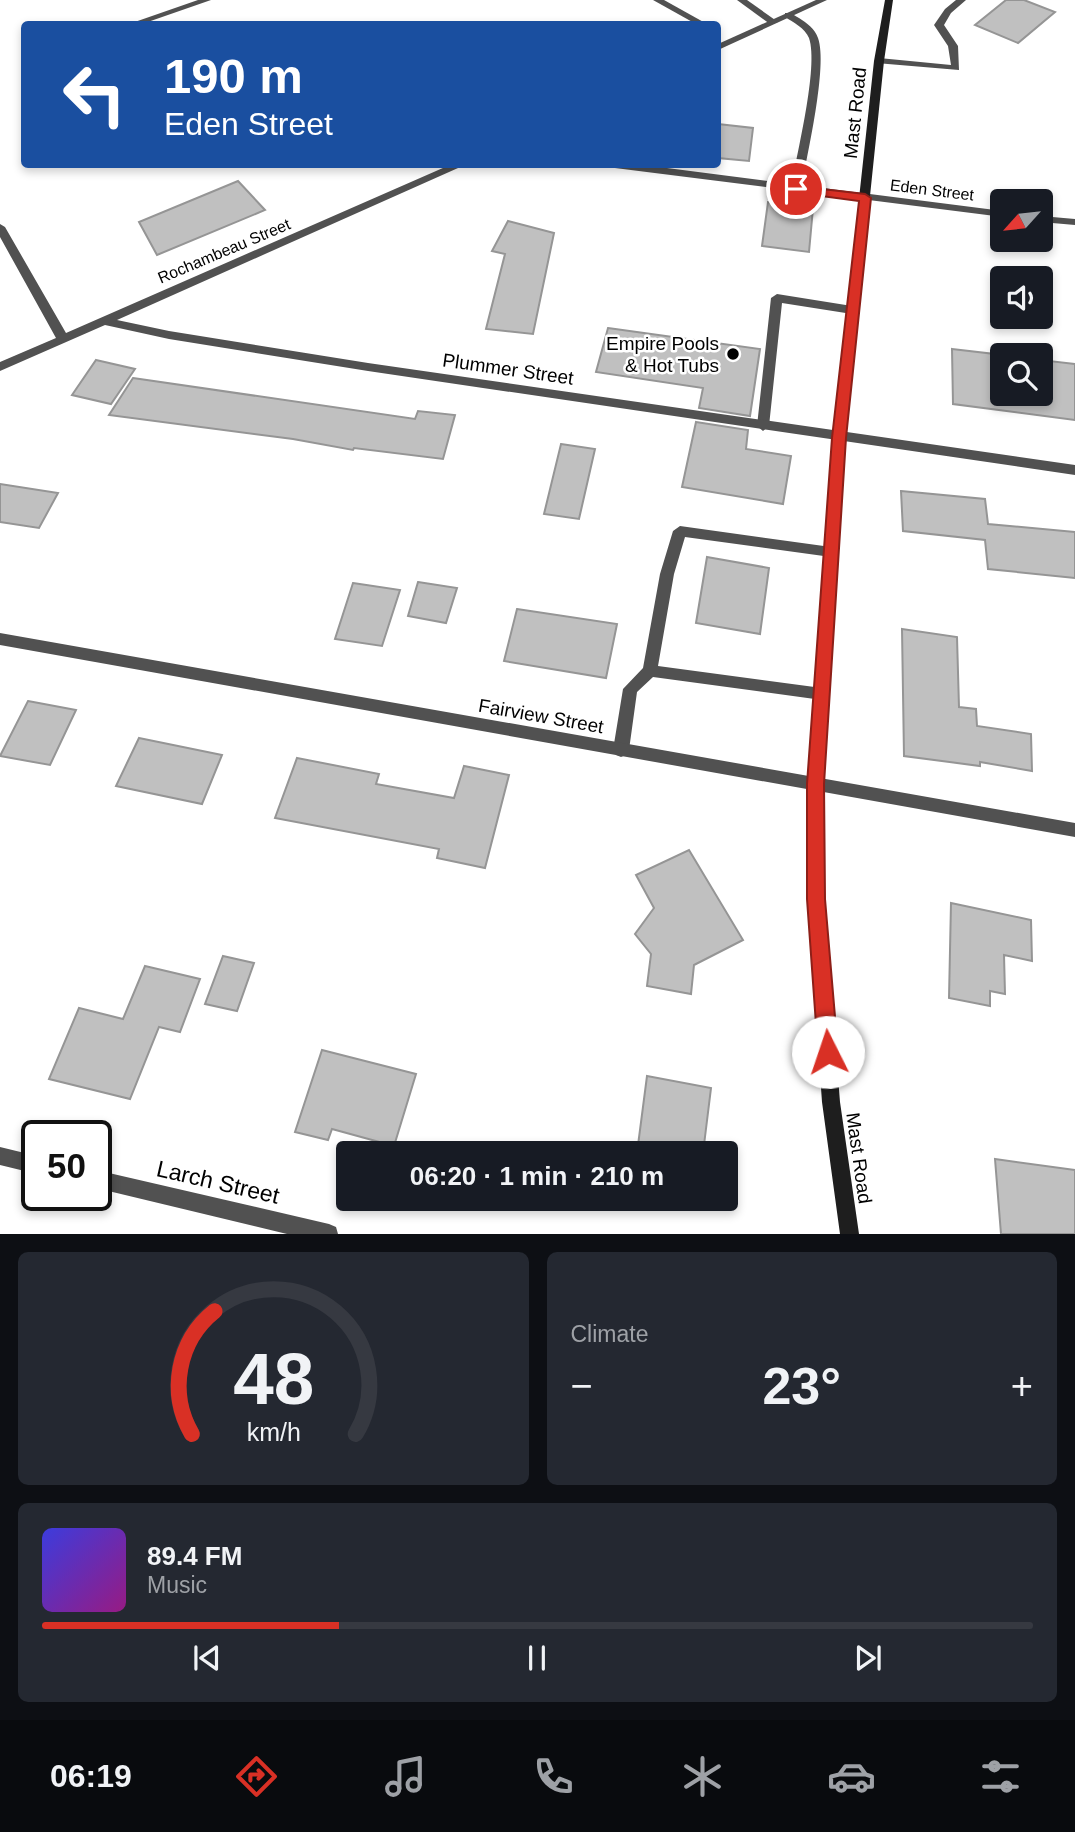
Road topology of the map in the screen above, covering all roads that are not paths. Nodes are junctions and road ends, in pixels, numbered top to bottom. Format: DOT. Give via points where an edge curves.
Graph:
graph roads {
  1 [pos="207,0"];
  2 [pos="657,0"];
  3 [pos="740,0"];
  4 [pos="823,0"];
  5 [pos="888,0"];
  6 [pos="962,0"];
  7 [pos="788,15"];
  8 [pos="143,21"];
  9 [pos="696,21"];
  10 [pos="774,22"];
  11 [pos="721,35"];
  12 [pos="731,41"];
  13 [pos="721,46"];
  14 [pos="879,61"];
  15 [pos="452,168"];
  16 [pos="637,168"];
  17 [pos="796,189"];
  18 [pos="865,198"];
  19 [pos="990,212"];
  20 [pos="1054,220"];
  21 [pos="1075,222"];
  22 [pos="0,227"];
  23 [pos="852,310"];
  24 [pos="104,321"];
  25 [pos="63,339"];
  26 [pos="0,367"];
  27 [pos="763,426"];
  28 [pos="839,438"];
  29 [pos="1075,470"];
  30 [pos="831,552"];
  31 [pos="0,639"];
  32 [pos="650,671"];
  33 [pos="822,694"];
  34 [pos="621,750"];
  35 [pos="815,784"];
  36 [pos="1075,830"];
  37 [pos="0,1156"];
  38 [pos="21,1161"];
  39 [pos="112,1183"];
  40 [pos="329,1234"];
  41 [pos="850,1234"];
  1 -- 8 [label="street"];
  2 -- 9 [label="street"];
  3 -- 10 [label="street"];
  4 -- 7 [label="street"];
  5 -- 14 [label="main road, Mast Road"];
  6 -- 14 [label="street" via="939,25 953,46 956,68"];
  7 -- 10 [label="street"];
  7 -- 17 [label="street" via="813,36 816,58"];
  10 -- 12 [label="street"];
  11 -- 12 [label="street"];
  12 -- 13 [label="street"];
  14 -- 18 [label="main road, Mast Road"];
  15 -- 24 [label="street, Rochambeau Street"];
  16 -- 17 [label="street, Eden Street"];
  17 -- 18 [label="street, Eden Street"];
  18 -- 19 [label="street, Eden Street"];
  18 -- 23 [label="main road, Mast Road"];
  20 -- 21 [label="street"];
  22 -- 25 [label="street"];
  23 -- 27 [label="street" via="777,299"];
  23 -- 28 [label="main road, Mast Road"];
  24 -- 25 [label="street, Rochambeau Street"];
  24 -- 27 [label="street, Plummer Street" via="368,368"];
  25 -- 26 [label="street, Rochambeau Street"];
  27 -- 28 [label="street, Plummer Street"];
  28 -- 29 [label="street, Plummer Street"];
  28 -- 30 [label="main road, Mast Road"];
  30 -- 32 [label="street" via="680,531 667,574"];
  30 -- 33 [label="main road, Mast Road"];
  31 -- 34 [label="street, Fairview Street"];
  32 -- 33 [label="street"];
  32 -- 34 [label="street" via="630,689"];
  33 -- 35 [label="main road, Mast Road"];
  34 -- 35 [label="street, Fairview Street"];
  35 -- 36 [label="street, Fairview Street"];
  35 -- 41 [label="main road, Mast Road" via="816,899 829,1075"];
  37 -- 38 [label="street"];
  39 -- 40 [label="street, Larch Street"];
}
